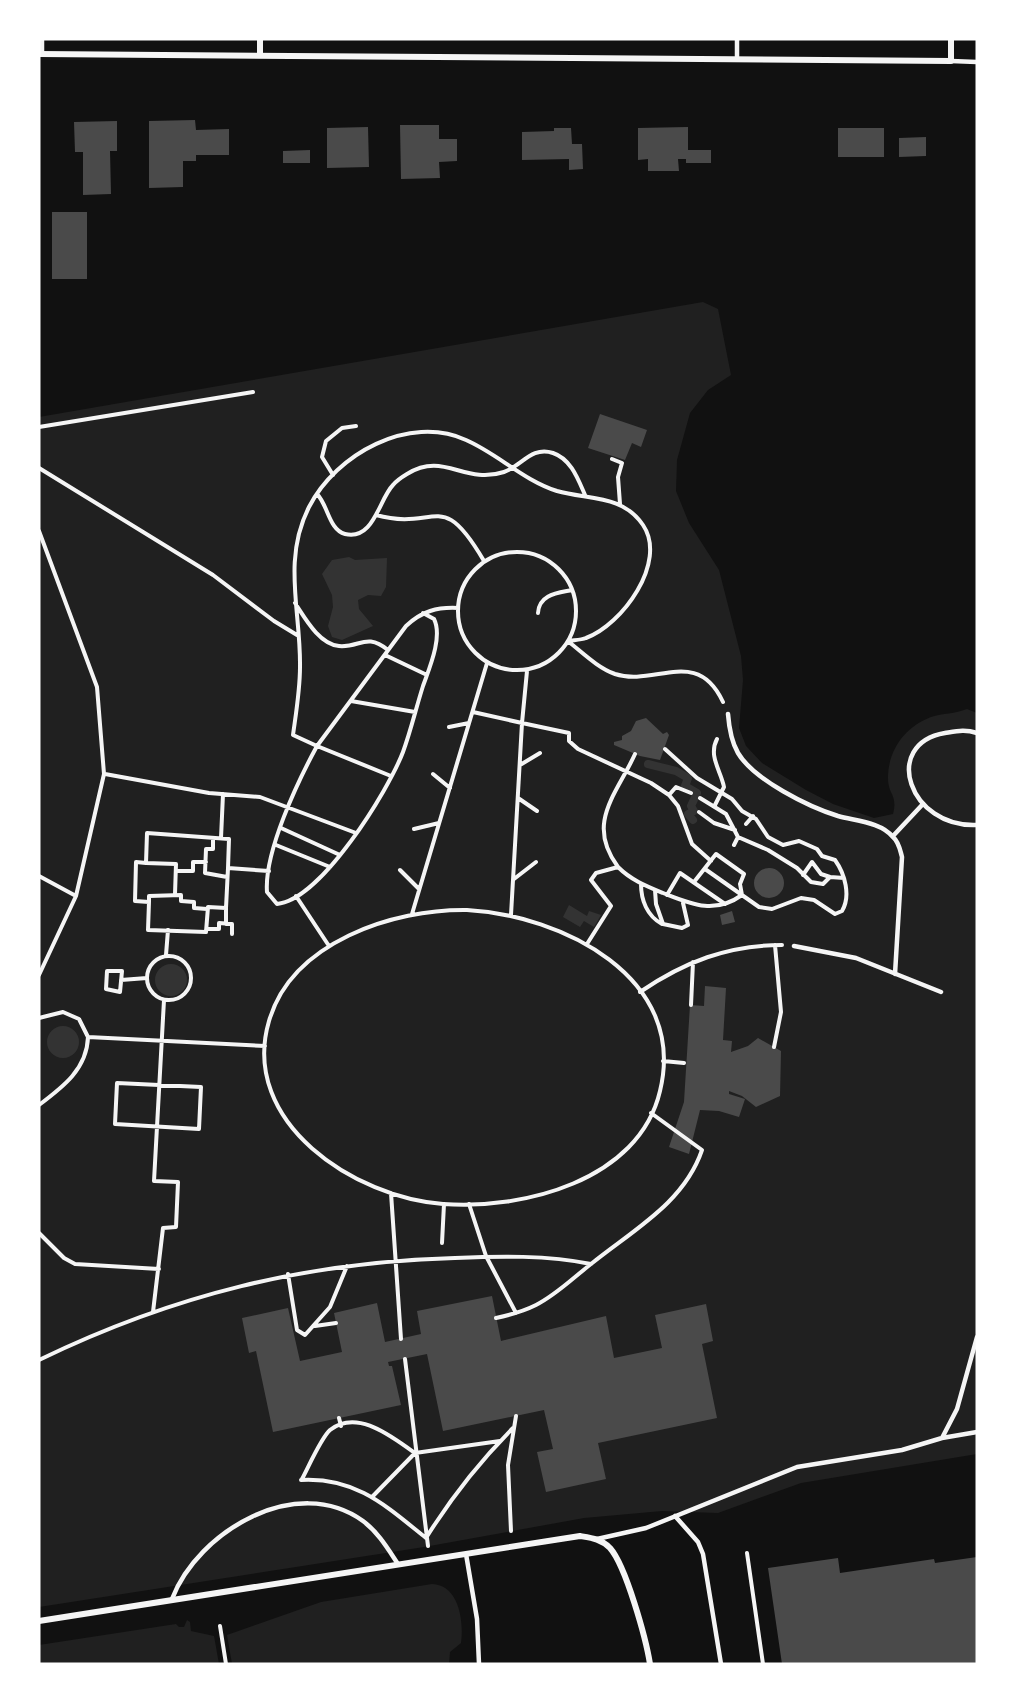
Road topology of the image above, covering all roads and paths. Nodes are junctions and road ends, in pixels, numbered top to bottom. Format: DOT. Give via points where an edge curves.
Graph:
graph roads {
  1 [pos="42,39"];
  2 [pos="260,39"];
  3 [pos="737,39"];
  4 [pos="951,39"];
  5 [pos="40,54"];
  6 [pos="260,56"];
  7 [pos="737,59"];
  8 [pos="951,61"];
  9 [pos="977,62"];
  10 [pos="253,392"];
  11 [pos="356,426"];
  12 [pos="39,428"];
  13 [pos="612,459"];
  14 [pos="39,468"];
  15 [pos="513,469"];
  16 [pos="333,475"];
  17 [pos="317,494"];
  18 [pos="585,496"];
  19 [pos="620,504"];
  20 [pos="376,515"];
  21 [pos="39,531"];
  22 [pos="484,561"];
  23 [pos="573,590"];
  24 [pos="295,603"];
  25 [pos="458,608"];
  26 [pos="423,613"];
  27 [pos="538,613"];
  28 [pos="298,635"];
  29 [pos="568,641"];
  30 [pos="388,650"];
  31 [pos="385,655"];
  32 [pos="487,663"];
  33 [pos="527,671"];
  34 [pos="427,675"];
  35 [pos="350,700"];
  36 [pos="415,712"];
  37 [pos="473,712"];
  38 [pos="728,714"];
  39 [pos="469,722"];
  40 [pos="522,723"];
  41 [pos="449,728"];
  42 [pos="730,731"];
  43 [pos="977,734"];
  44 [pos="317,746"];
  45 [pos="665,748"];
  46 [pos="540,753"];
  47 [pos="635,754"];
  48 [pos="520,765"];
  49 [pos="627,773"];
  50 [pos="104,774"];
  51 [pos="433,774"];
  52 [pos="391,776"];
  53 [pos="450,788"];
  54 [pos="722,792"];
  55 [pos="691,793"];
  56 [pos="223,794"];
  57 [pos="669,795"];
  58 [pos="518,798"];
  59 [pos="700,798"];
  60 [pos="715,805"];
  61 [pos="922,805"];
  62 [pos="288,807"];
  63 [pos="537,811"];
  64 [pos="699,812"];
  65 [pos="753,816"];
  66 [pos="439,823"];
  67 [pos="746,824"];
  68 [pos="977,825"];
  69 [pos="281,828"];
  70 [pos="414,829"];
  71 [pos="735,830"];
  72 [pos="356,833"];
  73 [pos="893,836"];
  74 [pos="738,837"];
  75 [pos="213,838"];
  76 [pos="221,838"];
  77 [pos="773,840"];
  78 [pos="276,845"];
  79 [pos="734,845"];
  80 [pos="768,850"];
  81 [pos="340,855"];
  82 [pos="711,861"];
  83 [pos="206,862"];
  84 [pos="536,862"];
  85 [pos="146,863"];
  86 [pos="330,867"];
  87 [pos="618,867"];
  88 [pos="228,868"];
  89 [pos="705,869"];
  90 [pos="400,870"];
  91 [pos="176,871"];
  92 [pos="269,871"];
  93 [pos="821,874"];
  94 [pos="803,875"];
  95 [pos="39,876"];
  96 [pos="227,877"];
  97 [pos="830,877"];
  98 [pos="844,878"];
  99 [pos="514,879"];
  100 [pos="694,882"];
  101 [pos="641,884"];
  102 [pos="817,884"];
  103 [pos="419,889"];
  104 [pos="655,890"];
  105 [pos="175,894"];
  106 [pos="667,895"];
  107 [pos="742,895"];
  108 [pos="76,896"];
  109 [pos="296,896"];
  110 [pos="149,902"];
  111 [pos="683,903"];
  112 [pos="725,904"];
  113 [pos="226,908"];
  114 [pos="207,909"];
  115 [pos="411,915"];
  116 [pos="511,915"];
  117 [pos="226,924"];
  118 [pos="663,924"];
  119 [pos="207,929"];
  120 [pos="168,930"];
  121 [pos="232,934"];
  122 [pos="587,944"];
  123 [pos="775,945"];
  124 [pos="329,946"];
  125 [pos="794,946"];
  126 [pos="166,955"];
  127 [pos="693,962"];
  128 [pos="896,974"];
  129 [pos="39,975"];
  130 [pos="147,978"];
  131 [pos="121,980"];
  132 [pos="640,992"];
  133 [pos="941,992"];
  134 [pos="164,1000"];
  135 [pos="691,1005"];
  136 [pos="39,1018"];
  137 [pos="88,1037"];
  138 [pos="162,1040"];
  139 [pos="265,1046"];
  140 [pos="774,1047"];
  141 [pos="663,1061"];
  142 [pos="684,1063"];
  143 [pos="160,1085"];
  144 [pos="39,1105"];
  145 [pos="651,1113"];
  146 [pos="157,1126"];
  147 [pos="391,1193"];
  148 [pos="444,1204"];
  149 [pos="469,1204"];
  150 [pos="39,1233"];
  151 [pos="442,1243"];
  152 [pos="486,1257"];
  153 [pos="394,1260"];
  154 [pos="591,1264"];
  155 [pos="347,1266"];
  156 [pos="159,1269"];
  157 [pos="288,1274"];
  158 [pos="153,1312"];
  159 [pos="516,1313"];
  160 [pos="496,1318"];
  161 [pos="336,1323"];
  162 [pos="314,1326"];
  163 [pos="977,1337"];
  164 [pos="401,1339"];
  165 [pos="405,1359"];
  166 [pos="39,1360"];
  167 [pos="516,1416"];
  168 [pos="339,1418"];
  169 [pos="340,1426"];
  170 [pos="513,1428"];
  171 [pos="977,1432"];
  172 [pos="942,1438"];
  173 [pos="501,1440"];
  174 [pos="415,1453"];
  175 [pos="373,1496"];
  176 [pos="675,1516"];
  177 [pos="511,1531"];
  178 [pos="426,1538"];
  179 [pos="597,1539"];
  180 [pos="429,1546"];
  181 [pos="747,1553"];
  182 [pos="466,1554"];
  183 [pos="398,1564"];
  184 [pos="172,1599"];
  185 [pos="39,1621"];
  186 [pos="220,1626"];
  187 [pos="226,1664"];
  188 [pos="479,1664"];
  189 [pos="650,1664"];
  190 [pos="721,1664"];
  191 [pos="763,1664"];
  1 -- 5 [label="lane"];
  2 -- 6 [label="street"];
  3 -- 7 [label="lane"];
  4 -- 8 [label="street"];
  5 -- 6 [label="street"];
  6 -- 7 [label="street"];
  7 -- 8 [label="street"];
  8 -- 9 [label="lane"];
  10 -- 12 [label="path"];
  11 -- 16 [label="path" via="342,428 326,441 323,461"];
  13 -- 19 [label="path" via="622,463 618,477"];
  14 -- 28 [label="path" via="213,575"];
  15 -- 16 [label="path" via="464,438 423,432 370,447"];
  15 -- 18 [label="path" via="557,490"];
  15 -- 18 [label="path" via="532,454 555,453 571,467"];
  15 -- 20 [label="path" via="472,476 441,465 417,468 393,484"];
  16 -- 17 [label="path"];
  17 -- 20 [label="path" via="334,525 345,534 358,533"];
  17 -- 24 [label="path" via="304,518 295,550"];
  18 -- 19 [label="path"];
  19 -- 29 [label="path" via="642,524 648,536 648,568 618,615 592,635"];
  20 -- 22 [label="path" via="390,519 448,517 464,529"];
  21 -- 50 [label="path" via="97,687"];
  22 -- 23 [label="path" via="506,552 526,552 560,569"];
  22 -- 25 [label="path" via="462,587"];
  23 -- 27 [label="path" via="546,597 540,602"];
  23 -- 29 [label="path" via="575,623"];
  24 -- 28 [label="path"];
  24 -- 30 [label="path" via="316,631 334,645 375,642"];
  25 -- 26 [label="path" via="440,607"];
  25 -- 32 [label="path" via="464,638"];
  26 -- 30 [label="path" via="406,626"];
  26 -- 34 [label="path" via="437,624"];
  28 -- 44 [label="path" via="300,667 293,735"];
  29 -- 33 [label="path" via="556,656"];
  29 -- 38 [label="path" via="615,674 693,672 714,687"];
  30 -- 31 [label="path"];
  31 -- 34 [label="path"];
  31 -- 35 [label="path"];
  32 -- 33 [label="path"];
  32 -- 37 [label="path"];
  33 -- 40 [label="path"];
  34 -- 36 [label="path"];
  35 -- 36 [label="path"];
  35 -- 44 [label="path"];
  36 -- 52 [label="path"];
  37 -- 39 [label="path"];
  37 -- 40 [label="path"];
  38 -- 42 [label="lane"];
  39 -- 41 [label="path"];
  39 -- 53 [label="path"];
  40 -- 48 [label="path"];
  40 -- 49 [label="path" via="569,733 569,741 575,747"];
  42 -- 54 [label="path" via="718,737 714,745 717,769 724,784"];
  42 -- 73 [label="lane" via="739,754 754,772 797,798 881,828"];
  43 -- 61 [label="lane" via="966,729 929,735 912,756 908,778"];
  44 -- 52 [label="path"];
  44 -- 62 [label="path"];
  45 -- 54 [label="path" via="697,778"];
  46 -- 48 [label="path"];
  47 -- 49 [label="path"];
  48 -- 58 [label="path"];
  49 -- 57 [label="path"];
  49 -- 87 [label="path" via="611,796 603,826 605,848"];
  50 -- 56 [label="path"];
  50 -- 108 [label="path"];
  51 -- 53 [label="path"];
  52 -- 72 [label="path"];
  53 -- 66 [label="path"];
  54 -- 60 [label="path"];
  54 -- 65 [label="path"];
  55 -- 57 [label="path" via="676,787"];
  56 -- 62 [label="path" via="260,797"];
  56 -- 76 [label="path"];
  57 -- 82 [label="path" via="678,806 692,844"];
  58 -- 63 [label="path"];
  58 -- 99 [label="path"];
  59 -- 60 [label="path"];
  60 -- 71 [label="path" via="728,816"];
  61 -- 68 [label="lane" via="960,826"];
  61 -- 73 [label="lane"];
  62 -- 69 [label="path"];
  62 -- 72 [label="path"];
  64 -- 71 [label="path" via="714,823"];
  65 -- 67 [label="path"];
  65 -- 77 [label="path"];
  66 -- 70 [label="path"];
  66 -- 103 [label="path"];
  69 -- 78 [label="path"];
  69 -- 81 [label="path"];
  71 -- 74 [label="path"];
  72 -- 81 [label="path"];
  73 -- 128 [label="lane" via="902,858"];
  74 -- 79 [label="path"];
  74 -- 80 [label="path"];
  75 -- 76 [label="path"];
  75 -- 83 [label="path" via="213,849 206,849"];
  75 -- 85 [label="path" via="147,833"];
  76 -- 88 [label="path" via="229,839"];
  77 -- 80 [label="path"];
  77 -- 98 [label="path" via="783,845 799,841 815,848 822,856 835,860"];
  78 -- 86 [label="path"];
  78 -- 92 [label="path"];
  80 -- 94 [label="path"];
  81 -- 86 [label="path"];
  82 -- 89 [label="path"];
  82 -- 107 [label="path" via="716,854 744,874"];
  83 -- 91 [label="path" via="193,862 193,871"];
  83 -- 96 [label="path" via="205,873"];
  84 -- 99 [label="path"];
  85 -- 91 [label="path" via="176,864"];
  85 -- 110 [label="path" via="136,862 135,901"];
  86 -- 109 [label="path"];
  87 -- 101 [label="path"];
  87 -- 122 [label="path" via="596,873 591,880 611,906"];
  88 -- 92 [label="path"];
  88 -- 96 [label="path"];
  89 -- 100 [label="path"];
  89 -- 107 [label="path"];
  90 -- 103 [label="path"];
  91 -- 105 [label="path"];
  92 -- 109 [label="path" via="267,892 273,901 282,903"];
  93 -- 94 [label="path" via="812,862"];
  93 -- 97 [label="path"];
  93 -- 102 [label="path"];
  94 -- 102 [label="path"];
  95 -- 108 [label="path"];
  96 -- 113 [label="path"];
  97 -- 98 [label="path"];
  97 -- 102 [label="path"];
  98 -- 107 [label="path" via="846,903 842,912 835,914 809,899 796,899 768,909 751,904"];
  99 -- 116 [label="path"];
  100 -- 106 [label="path" via="680,873"];
  100 -- 112 [label="path"];
  101 -- 104 [label="path"];
  101 -- 118 [label="path" via="646,908"];
  103 -- 115 [label="path"];
  104 -- 106 [label="path"];
  104 -- 118 [label="path"];
  105 -- 110 [label="path" via="149,896"];
  105 -- 114 [label="path" via="181,895 181,901 194,902 194,908"];
  106 -- 111 [label="path"];
  107 -- 112 [label="path"];
  108 -- 129 [label="path"];
  109 -- 124 [label="path"];
  110 -- 120 [label="path" via="148,930"];
  111 -- 112 [label="path" via="699,907"];
  111 -- 118 [label="path" via="688,925 682,928"];
  113 -- 114 [label="path"];
  113 -- 117 [label="path"];
  114 -- 119 [label="path"];
  115 -- 116 [label="path" via="454,910"];
  115 -- 124 [label="path" via="369,926"];
  116 -- 122 [label="path" via="554,928"];
  117 -- 119 [label="path" via="219,923 219,930"];
  117 -- 121 [label="path" via="232,924"];
  119 -- 120 [label="path"];
  120 -- 126 [label="path"];
  122 -- 132 [label="path" via="614,963"];
  123 -- 125 [label="path"];
  123 -- 127 [label="path" via="725,951"];
  123 -- 140 [label="path" via="781,1012"];
  124 -- 139 [label="path" via="302,970 278,1000 268,1023"];
  125 -- 128 [label="lane" via="856,958"];
  126 -- 130 [label="path" via="151,965"];
  126 -- 134 [label="path" via="180,958 192,975 184,995"];
  127 -- 132 [label="path"];
  127 -- 135 [label="path"];
  128 -- 133 [label="lane"];
  130 -- 131 [label="path"];
  130 -- 134 [label="path" via="150,989"];
  131 -- 131 [label="path" via="120,992 106,988 107,971 122,971"];
  132 -- 141 [label="path" via="659,1029"];
  134 -- 138 [label="path"];
  136 -- 137 [label="path" via="63,1012 79,1019"];
  137 -- 138 [label="path"];
  137 -- 144 [label="path" via="87,1052 76,1074"];
  138 -- 139 [label="path"];
  138 -- 143 [label="path"];
  139 -- 147 [label="path" via="273,1092 299,1136 322,1158 350,1176"];
  141 -- 142 [label="path"];
  141 -- 145 [label="path" via="661,1091"];
  143 -- 146 [label="path"];
  143 -- 146 [label="path" via="201,1087 200,1118 199,1128"];
  143 -- 146 [label="path" via="117,1083 115,1124"];
  145 -- 149 [label="path" via="625,1149 583,1179 534,1198"];
  145 -- 154 [label="path" via="702,1150 695,1170 669,1202"];
  146 -- 156 [label="path" via="154,1181 178,1182 176,1227 163,1228"];
  147 -- 148 [label="path"];
  147 -- 153 [label="path"];
  148 -- 149 [label="path"];
  148 -- 151 [label="path"];
  149 -- 152 [label="path"];
  150 -- 156 [label="path" via="75,1264"];
  152 -- 153 [label="path"];
  152 -- 154 [label="path"];
  152 -- 159 [label="path"];
  153 -- 155 [label="path"];
  153 -- 164 [label="path"];
  154 -- 159 [label="path" via="537,1305"];
  155 -- 157 [label="path"];
  155 -- 162 [label="path" via="330,1307"];
  156 -- 158 [label="path"];
  157 -- 158 [label="path"];
  157 -- 162 [label="path" via="297,1329 305,1335"];
  158 -- 166 [label="path"];
  159 -- 160 [label="path"];
  161 -- 162 [label="path"];
  163 -- 172 [label="lane" via="954,1416"];
  165 -- 174 [label="path"];
  167 -- 170 [label="path"];
  168 -- 169 [label="path"];
  169 -- 174 [label="path" via="375,1426"];
  169 -- 175 [label="path" via="329,1431 301,1480 316,1479"];
  170 -- 173 [label="path"];
  170 -- 177 [label="path" via="507,1485"];
  171 -- 172 [label="lane"];
  172 -- 176 [label="lane" via="902,1450 797,1467"];
  173 -- 174 [label="path"];
  173 -- 178 [label="path" via="449,1501"];
  174 -- 175 [label="path"];
  174 -- 178 [label="path"];
  175 -- 178 [label="path"];
  176 -- 179 [label="lane" via="646,1528"];
  176 -- 190 [label="lane" via="698,1542 703,1554"];
  178 -- 180 [label="path"];
  179 -- 182 [label="street" via="554,1538"];
  179 -- 189 [label="street" via="611,1549 625,1579 638,1611"];
  181 -- 191 [label="path"];
  182 -- 183 [label="street"];
  182 -- 188 [label="lane" via="477,1619"];
  183 -- 184 [label="street"];
  183 -- 184 [label="lane" via="382,1540 351,1514 309,1505 271,1508 230,1528 206,1549 179,1582"];
  184 -- 185 [label="street"];
  186 -- 187 [label="path"];
}
